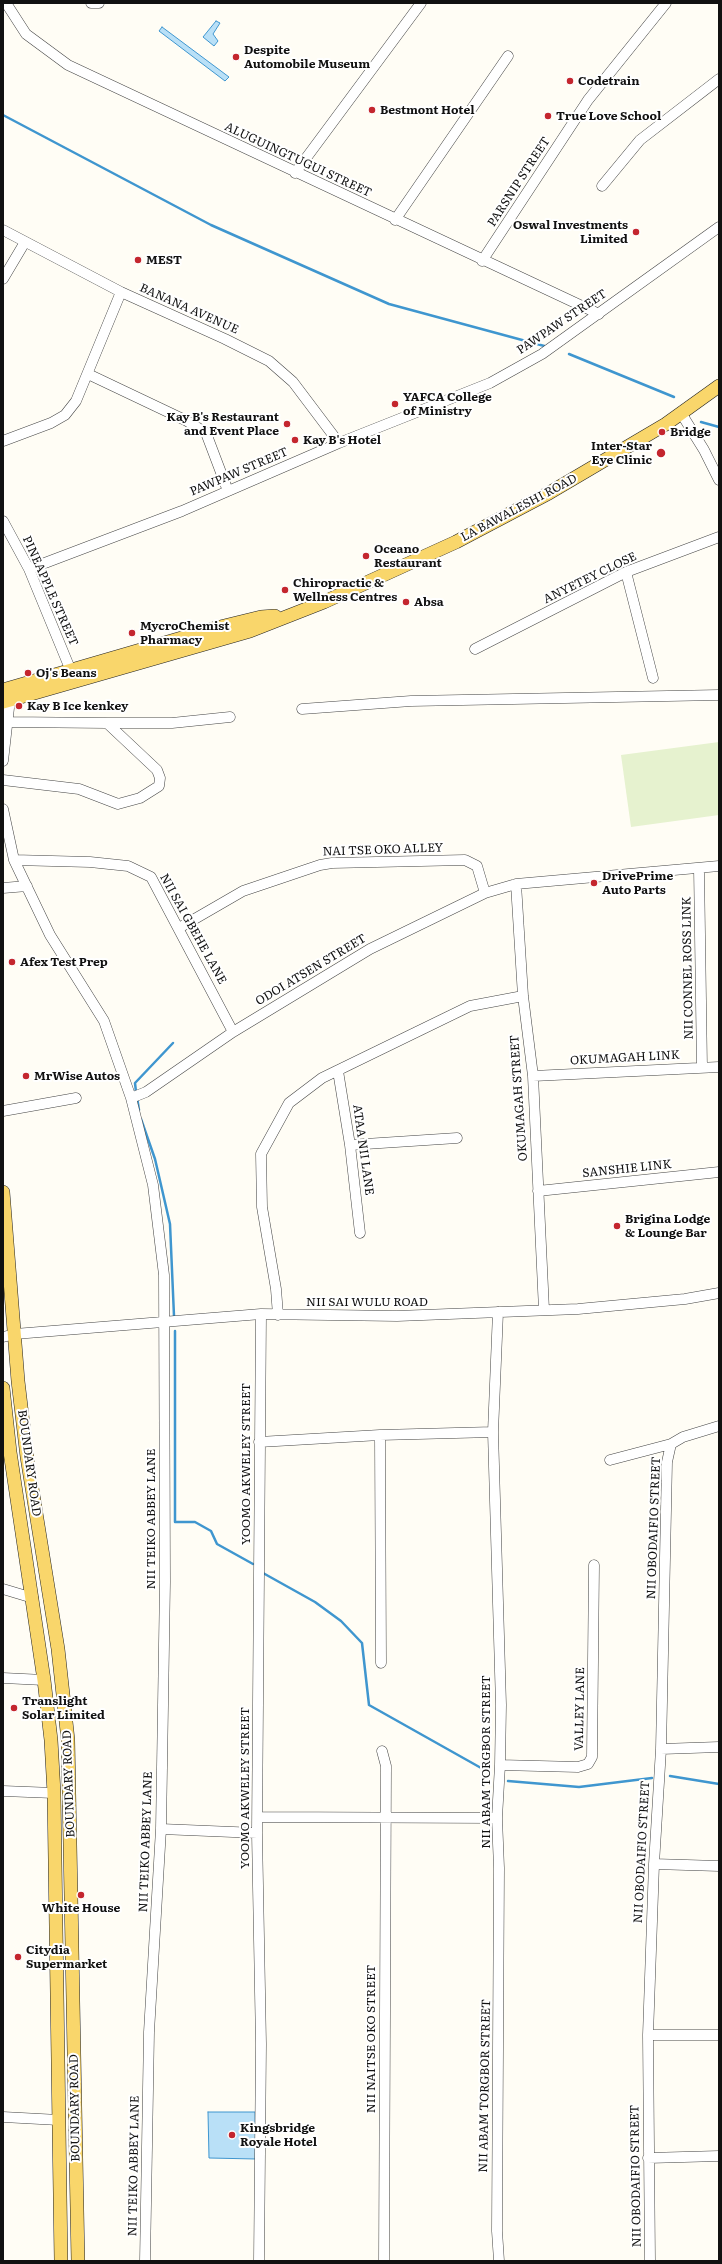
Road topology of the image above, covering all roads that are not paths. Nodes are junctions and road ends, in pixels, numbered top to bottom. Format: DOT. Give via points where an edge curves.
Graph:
graph roads {
  1 [pos="6,3"];
  2 [pos="91,3"];
  3 [pos="99,3"];
  4 [pos="421,3"];
  5 [pos="666,3"];
  6 [pos="508,56"];
  7 [pos="719,79"];
  8 [pos="295,173"];
  9 [pos="602,186"];
  10 [pos="395,220"];
  11 [pos="719,227"];
  12 [pos="3,230"];
  13 [pos="25,242"];
  14 [pos="482,261"];
  15 [pos="3,278"];
  16 [pos="121,292"];
  17 [pos="599,314"];
  18 [pos="88,374"];
  19 [pos="719,386"];
  20 [pos="682,413"];
  21 [pos="3,441"];
  22 [pos="339,443"];
  23 [pos="719,480"];
  24 [pos="228,492"];
  25 [pos="3,522"];
  26 [pos="719,537"];
  27 [pos="29,569"];
  28 [pos="626,572"];
  29 [pos="285,616"];
  30 [pos="475,649"];
  31 [pos="71,671"];
  32 [pos="653,678"];
  33 [pos="719,695"];
  34 [pos="6,697"];
  35 [pos="302,709"];
  36 [pos="230,718"];
  37 [pos="8,722"];
  38 [pos="107,723"];
  39 [pos="3,761"];
  40 [pos="3,780"];
  41 [pos="3,809"];
  42 [pos="14,860"];
  43 [pos="719,866"];
  44 [pos="698,868"];
  45 [pos="516,884"];
  46 [pos="27,886"];
  47 [pos="3,888"];
  48 [pos="485,893"];
  49 [pos="179,928"];
  50 [pos="523,996"];
  51 [pos="233,1032"];
  52 [pos="719,1067"];
  53 [pos="702,1068"];
  54 [pos="338,1071"];
  55 [pos="533,1076"];
  56 [pos="133,1097"];
  57 [pos="76,1098"];
  58 [pos="3,1111"];
  59 [pos="457,1138"];
  60 [pos="350,1145"];
  61 [pos="719,1172"];
  62 [pos="538,1191"];
  63 [pos="3,1192"];
  64 [pos="360,1234"];
  65 [pos="719,1293"];
  66 [pos="544,1310"];
  67 [pos="498,1312"];
  68 [pos="261,1314"];
  69 [pos="278,1315"];
  70 [pos="163,1322"];
  71 [pos="9,1335"];
  72 [pos="3,1388"];
  73 [pos="719,1426"];
  74 [pos="493,1432"];
  75 [pos="380,1435"];
  76 [pos="258,1442"];
  77 [pos="671,1444"];
  78 [pos="610,1460"];
  79 [pos="594,1565"];
  80 [pos="3,1590"];
  81 [pos="33,1598"];
  82 [pos="381,1663"];
  83 [pos="3,1678"];
  84 [pos="44,1680"];
  85 [pos="719,1747"];
  86 [pos="661,1749"];
  87 [pos="382,1752"];
  88 [pos="500,1765"];
  89 [pos="3,1791"];
  90 [pos="54,1793"];
  91 [pos="258,1817"];
  92 [pos="386,1818"];
  93 [pos="497,1818"];
  94 [pos="161,1829"];
  95 [pos="257,1833"];
  96 [pos="654,1864"];
  97 [pos="719,1866"];
  98 [pos="648,2035"];
  99 [pos="719,2035"];
  100 [pos="3,2117"];
  101 [pos="59,2120"];
  102 [pos="719,2156"];
  103 [pos="648,2158"];
  104 [pos="61,2261"];
  105 [pos="78,2261"];
  106 [pos="145,2261"];
  107 [pos="258,2261"];
  108 [pos="384,2261"];
  109 [pos="499,2261"];
  110 [pos="650,2261"];
  1 -- 8 [label="street, ALUGUINGTUGUI STREET" via="26,34 68,65"];
  2 -- 3 [label="street"];
  4 -- 8 [label="street"];
  5 -- 14 [label="street, PARSNIP STREET" via="588,100"];
  6 -- 10 [label="street"];
  7 -- 9 [label="street" via="640,140"];
  8 -- 10 [label="street, ALUGUINGTUGUI STREET"];
  10 -- 14 [label="street, ALUGUINGTUGUI STREET"];
  11 -- 17 [label="street, PAWPAW STREET"];
  12 -- 13 [label="street, BANANA AVENUE"];
  13 -- 15 [label="street"];
  13 -- 16 [label="street, BANANA AVENUE"];
  14 -- 17 [label="street, ALUGUINGTUGUI STREET"];
  16 -- 18 [label="street"];
  16 -- 22 [label="street, BANANA AVENUE" via="225,338 269,361 293,382"];
  17 -- 22 [label="street, PAWPAW STREET" via="542,354 490,383"];
  18 -- 21 [label="street" via="76,401 66,415"];
  18 -- 24 [label="street" via="187,421 206,433"];
  19 -- 20 [label="main road, LA BAWALESHI ROAD"];
  20 -- 23 [label="street"];
  20 -- 29 [label="main road, LA BAWALESHI ROAD" via="550,493 456,542 324,602"];
  22 -- 24 [label="street, PAWPAW STREET"];
  24 -- 27 [label="street, PAWPAW STREET"];
  25 -- 27 [label="street, PINEAPPLE STREET"];
  26 -- 28 [label="street, ANYETEY CLOSE"];
  27 -- 31 [label="street, PINEAPPLE STREET"];
  28 -- 30 [label="street, ANYETEY CLOSE"];
  28 -- 32 [label="street"];
  29 -- 31 [label="main road, LA BAWALESHI ROAD" via="261,617 216,628"];
  29 -- 34 [label="main road, LA BAWALESHI ROAD" via="250,631"];
  31 -- 34 [label="main road, LA BAWALESHI ROAD"];
  33 -- 35 [label="street" via="432,700"];
  34 -- 37 [label="street"];
  36 -- 38 [label="street" via="172,723"];
  37 -- 38 [label="street"];
  37 -- 39 [label="street"];
  38 -- 40 [label="street" via="157,770 159,786 140,798 118,804 79,789"];
  41 -- 42 [label="street, NII TEIKO ABBEY LANE"];
  42 -- 46 [label="street, NII TEIKO ABBEY LANE"];
  42 -- 49 [label="street, NII SAI GBEHE LANE" via="90,862 128,866 142,871 151,877"];
  43 -- 44 [label="street, ODOI ATSEN STREET"];
  44 -- 45 [label="street, ODOI ATSEN STREET"];
  44 -- 53 [label="street, NII CONNEL ROSS LINK"];
  45 -- 48 [label="street, ODOI ATSEN STREET"];
  45 -- 50 [label="street, OKUMAGAH STREET"];
  46 -- 47 [label="street"];
  46 -- 56 [label="street, NII TEIKO ABBEY LANE" via="50,935 104,1021"];
  48 -- 49 [label="street, NAI TSE OKO ALLEY" via="477,866 465,860 332,862 243,891"];
  48 -- 51 [label="street, ODOI ATSEN STREET" via="370,949"];
  49 -- 51 [label="street, NII SAI GBEHE LANE"];
  50 -- 54 [label="street" via="470,1006"];
  50 -- 55 [label="street, OKUMAGAH STREET"];
  51 -- 56 [label="street, ODOI ATSEN STREET" via="146,1092"];
  52 -- 53 [label="street, OKUMAGAH LINK"];
  53 -- 55 [label="street, OKUMAGAH LINK"];
  54 -- 60 [label="street, ATAA NII LANE"];
  54 -- 69 [label="street" via="322,1078 289,1103 260,1154 262,1207"];
  55 -- 62 [label="street, OKUMAGAH STREET"];
  56 -- 70 [label="street, NII TEIKO ABBEY LANE" via="153,1185 164,1275"];
  57 -- 58 [label="street"];
  59 -- 60 [label="street"];
  60 -- 64 [label="street, ATAA NII LANE"];
  61 -- 62 [label="street, SANSHIE LINK"];
  62 -- 66 [label="street, OKUMAGAH STREET"];
  63 -- 71 [label="main road, BOUNDARY ROAD"];
  65 -- 66 [label="street, NII SAI WULU ROAD" via="685,1299"];
  66 -- 67 [label="street, NII SAI WULU ROAD"];
  67 -- 69 [label="street, NII SAI WULU ROAD" via="397,1316"];
  67 -- 74 [label="street, NII ABAM TORGBOR STREET"];
  68 -- 69 [label="street, NII SAI WULU ROAD"];
  68 -- 70 [label="street, NII SAI WULU ROAD"];
  68 -- 76 [label="street, YOOMO AKWELEY STREET"];
  70 -- 71 [label="street, NII SAI WULU ROAD"];
  70 -- 94 [label="street, NII TEIKO ABBEY LANE" via="165,1582"];
  71 -- 105 [label="main road, BOUNDARY ROAD" via="58,1649 68,1740"];
  72 -- 81 [label="main road, BOUNDARY ROAD" via="10,1452"];
  73 -- 77 [label="street" via="683,1437"];
  74 -- 75 [label="street"];
  74 -- 88 [label="street, NII ABAM TORGBOR STREET" via="501,1690"];
  75 -- 76 [label="street"];
  75 -- 82 [label="street"];
  76 -- 91 [label="street, YOOMO AKWELEY STREET"];
  77 -- 78 [label="street"];
  77 -- 86 [label="street, NII OBODAIFIO STREET" via="667,1462"];
  79 -- 88 [label="street, VALLEY LANE" via="592,1757 588,1764 578,1767"];
  80 -- 81 [label="street"];
  81 -- 84 [label="main road, BOUNDARY ROAD"];
  83 -- 84 [label="street"];
  84 -- 90 [label="main road, BOUNDARY ROAD"];
  85 -- 86 [label="street"];
  86 -- 96 [label="street, NII OBODAIFIO STREET"];
  87 -- 92 [label="street, NII NAITSE OKO STREET" via="386,1766"];
  88 -- 93 [label="street, NII ABAM TORGBOR STREET"];
  89 -- 90 [label="street"];
  90 -- 101 [label="main road, BOUNDARY ROAD"];
  91 -- 92 [label="street"];
  91 -- 95 [label="street, YOOMO AKWELEY STREET"];
  92 -- 93 [label="street"];
  92 -- 108 [label="street, NII NAITSE OKO STREET"];
  93 -- 109 [label="street, NII ABAM TORGBOR STREET"];
  94 -- 95 [label="street"];
  94 -- 106 [label="street, NII TEIKO ABBEY LANE" via="149,2032"];
  95 -- 107 [label="street, YOOMO AKWELEY STREET" via="260,2044"];
  96 -- 97 [label="street"];
  96 -- 98 [label="street, NII OBODAIFIO STREET"];
  98 -- 99 [label="street"];
  98 -- 103 [label="street, NII OBODAIFIO STREET"];
  100 -- 101 [label="street"];
  101 -- 104 [label="main road, BOUNDARY ROAD"];
  102 -- 103 [label="street"];
  103 -- 110 [label="street, NII OBODAIFIO STREET"];
}
